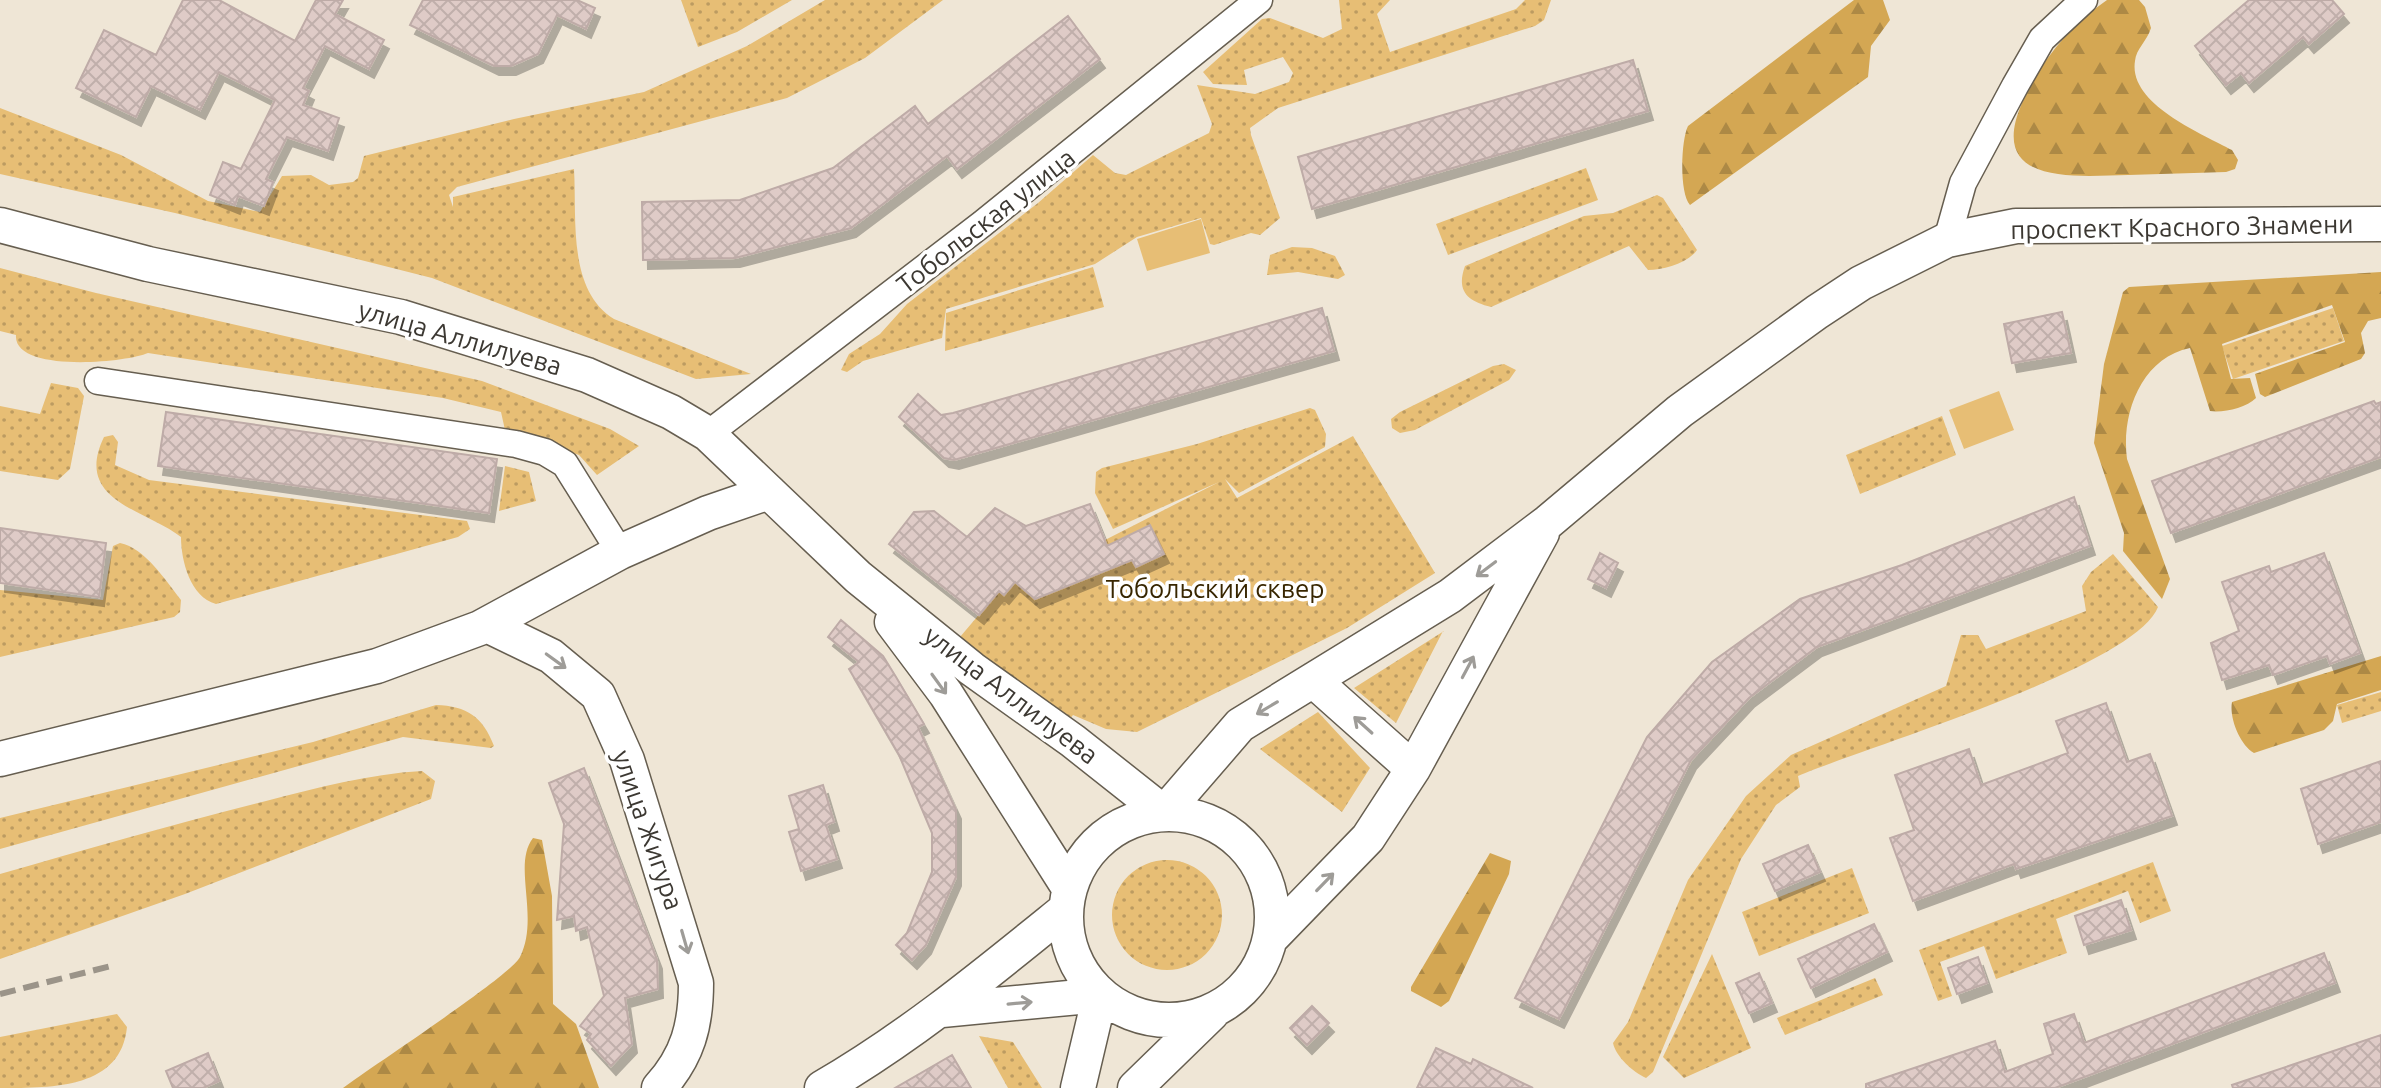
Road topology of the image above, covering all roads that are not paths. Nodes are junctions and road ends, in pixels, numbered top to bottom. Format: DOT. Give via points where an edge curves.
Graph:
graph roads {
  1 [pos="1259,0"];
  2 [pos="2084,0"];
  3 [pos="2381,224"];
  4 [pos="0,225"];
  5 [pos="1947,240"];
  6 [pos="98,381"];
  7 [pos="708,434"];
  8 [pos="769,492"];
  9 [pos="1548,522"];
  10 [pos="620,552"];
  11 [pos="858,577"];
  12 [pos="1450,596"];
  13 [pos="487,625"];
  14 [pos="1487,631"];
  15 [pos="1313,680"];
  16 [pos="0,759"];
  17 [pos="1413,769"];
  18 [pos="1164,813"];
  19 [pos="1067,899"];
  20 [pos="1271,938"];
  21 [pos="1100,995"];
  22 [pos="942,1010"];
  23 [pos="1214,1011"];
  24 [pos="659,1088"];
  25 [pos="822,1088"];
  26 [pos="1078,1088"];
  27 [pos="1135,1088"];
  1 -- 7 [label="street, Тобольская улица" via="995,214"];
  2 -- 5 [label="street" via="2042,39 2015,86 1963,183"];
  3 -- 5 [label="main road, проспект Красного Знамени" via="2016,226"];
  4 -- 7 [label="main road, улица Аллилуева" via="148,264 401,317 587,375"];
  5 -- 9 [label="main road, проспект Красного Знамени" via="1861,283 1752,357"];
  6 -- 10 [label="street" via="545,452 565,464"];
  7 -- 8 [label="main road, улица Аллилуева"];
  8 -- 10 [label="main road"];
  8 -- 11 [label="main road, улица Аллилуева"];
  9 -- 12 [label="main road, проспект Красного Знамени, one-way"];
  9 -- 14 [label="main road, проспект Красного Знамени"];
  10 -- 13 [label="main road"];
  11 -- 18 [label="main road, улица Аллилуева"];
  11 -- 19 [label="main road, улица Аллилуева, one-way" via="946,694"];
  12 -- 14 [label="main road"];
  12 -- 15 [label="main road, проспект Красного Знамени"];
  13 -- 16 [label="main road" via="377,666"];
  13 -- 24 [label="main road, улица Жигура, one-way" via="551,656 598,695 627,760 696,983 696,1017 688,1045"];
  17 -- 14 [label="main road, проспект Красного Знамени, one-way"];
  17 -- 15 [label="main road, one-way"];
  15 -- 18 [label="main road, проспект Красного Знамени, one-way" via="1240,725"];
  20 -- 17 [label="main road, проспект Красного Знамени, one-way" via="1368,838"];
  18 -- 19 [label="main road" via="1133,819 1105,835 1083,859"];
  18 -- 20 [label="main road" via="1206,821 1243,843 1262,871 1272,904"];
  19 -- 21 [label="main road" via="1073,957"];
  19 -- 22 [label="main road"];
  20 -- 23 [label="main road" via="1261,966 1243,990"];
  22 -- 21 [label="main road, one-way"];
  21 -- 23 [label="main road" via="1126,1012 1154,1020 1185,1020"];
  21 -- 26 [label="main road"];
  22 -- 25 [label="main road"];
  23 -- 27 [label="main road"];
}
